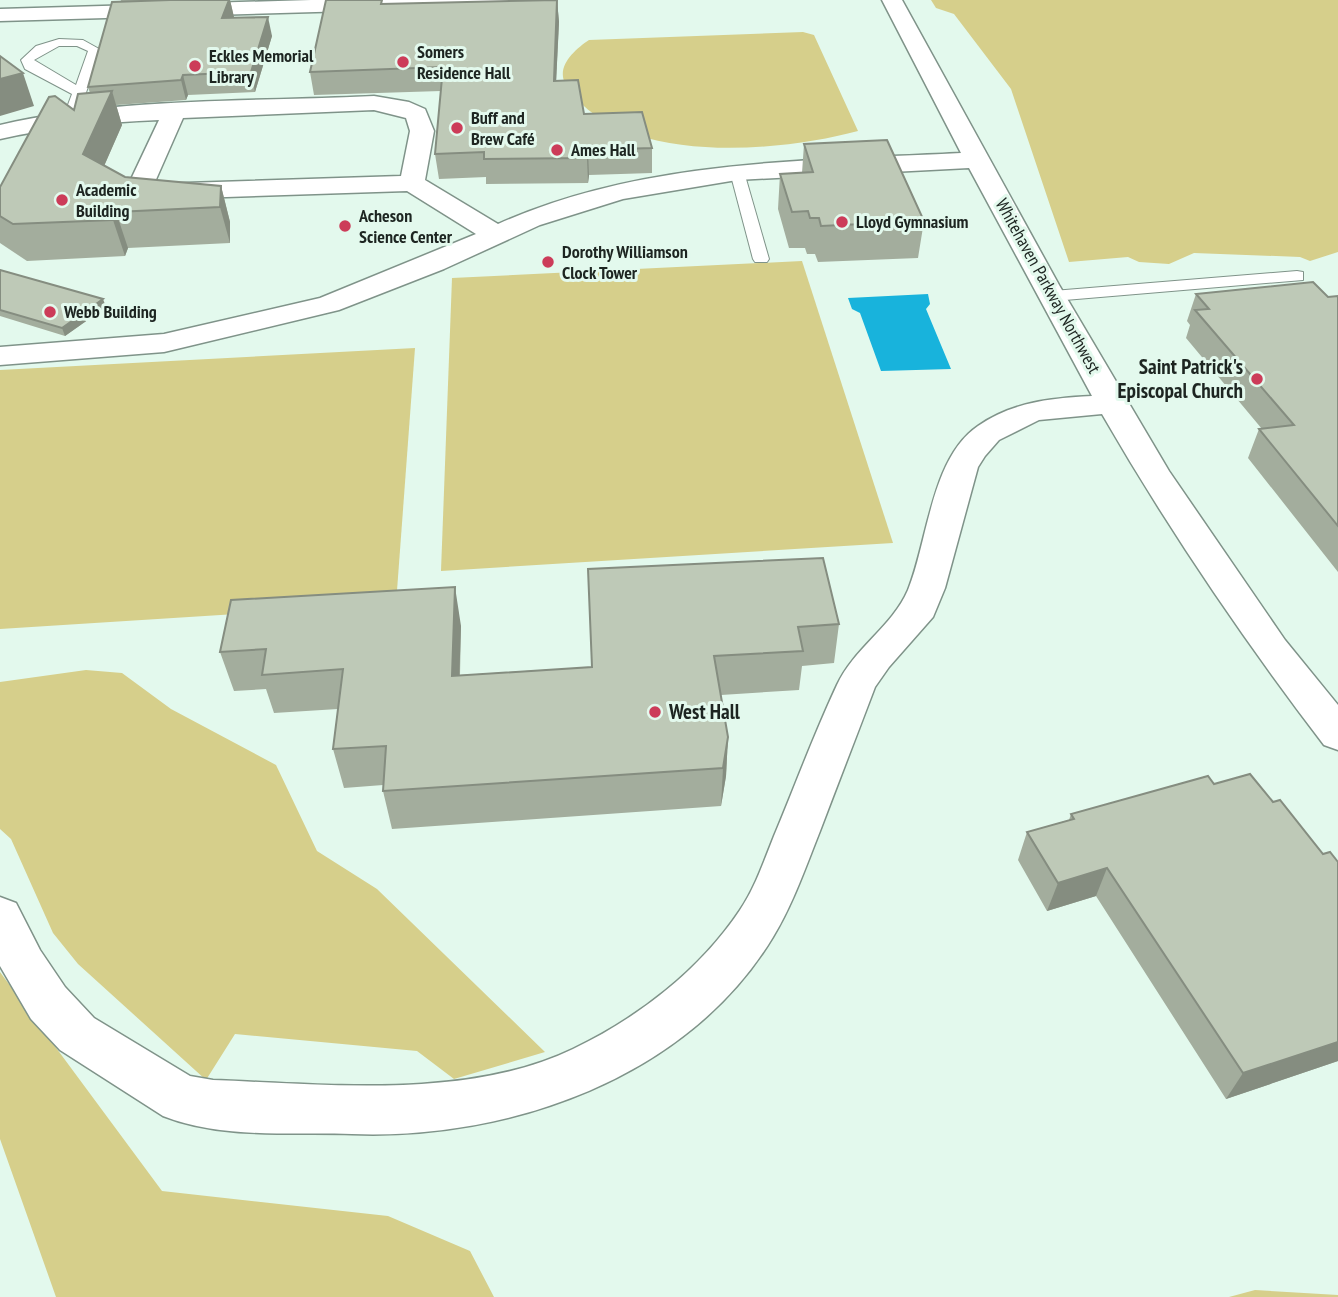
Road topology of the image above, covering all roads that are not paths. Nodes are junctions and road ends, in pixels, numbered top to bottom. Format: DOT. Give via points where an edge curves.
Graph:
graph roads {
  1 [pos="526,0"];
  2 [pos="892,0"];
  3 [pos="272,4"];
  4 [pos="0,15"];
  5 [pos="81,93"];
  6 [pos="175,111"];
  7 [pos="70,118"];
  8 [pos="0,132"];
  9 [pos="978,160"];
  10 [pos="737,172"];
  11 [pos="412,183"];
  12 [pos="495,234"];
  13 [pos="761,259"];
  14 [pos="1297,276"];
  15 [pos="1053,296"];
  16 [pos="0,356"];
  17 [pos="1113,404"];
  18 [pos="1338,734"];
  19 [pos="0,917"];
  1 -- 3 [label="street"];
  2 -- 9 [label="street, Whitehaven Parkway Northwest"];
  3 -- 4 [label="street"];
  5 -- 5 [label="lane" via="95,50 89,44 54,44 34,50 27,60 30,66"];
  5 -- 7 [label="lane"];
  6 -- 7 [label="street"];
  6 -- 11 [label="street" via="374,103 401,107 417,114 422,131"];
  6 -- 11 [label="street" via="138,191"];
  7 -- 8 [label="street"];
  9 -- 10 [label="street"];
  9 -- 15 [label="street, Whitehaven Parkway Northwest"];
  10 -- 12 [label="street" via="619,192"];
  10 -- 13 [label="lane"];
  11 -- 12 [label="street"];
  12 -- 16 [label="street" via="329,304 164,344"];
  14 -- 15 [label="lane"];
  15 -- 17 [label="street, Whitehaven Parkway Northwest"];
  17 -- 18 [label="street, Whitehaven Parkway Northwest" via="1202,553"];
  17 -- 19 [label="street" via="1049,408 1028,414 988,433 973,449 961,467 930,579 914,617 875,657 857,684 757,923 720,972 682,1007 585,1069 526,1090 454,1105 389,1111 213,1105 181,1099 77,1034 48,1003"];
}
